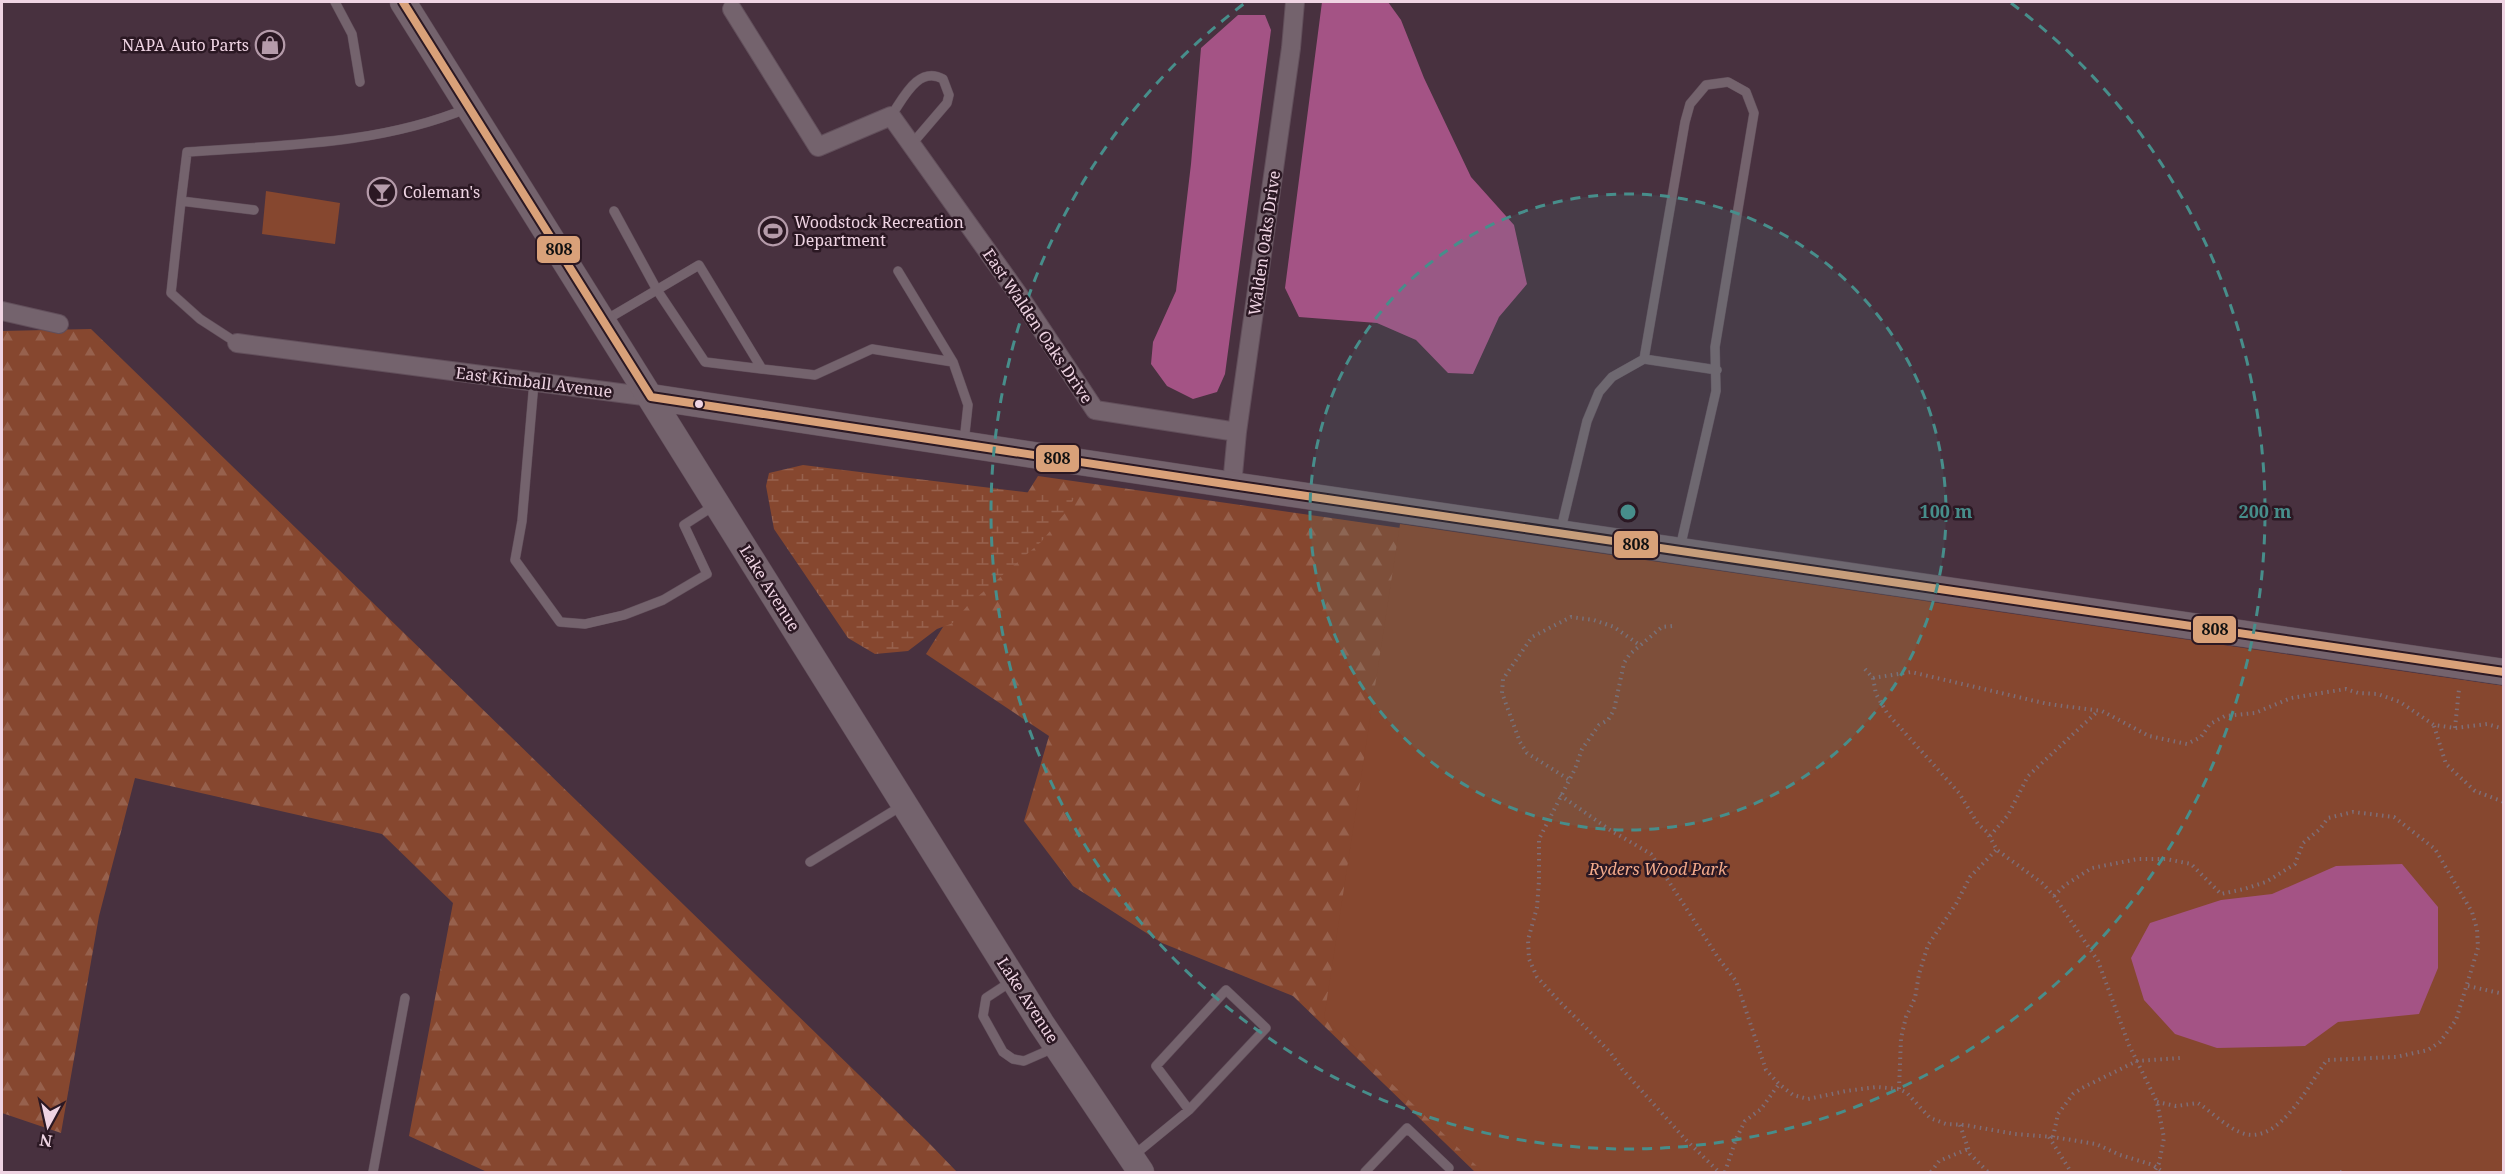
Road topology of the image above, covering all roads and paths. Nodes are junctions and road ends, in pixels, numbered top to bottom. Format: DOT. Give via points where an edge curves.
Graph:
graph roads {
  1 [pos="335,2"];
  2 [pos="403,2"];
  3 [pos="1295,2"];
  4 [pos="732,9"];
  5 [pos="360,82"];
  6 [pos="469,108"];
  7 [pos="891,116"];
  8 [pos="911,145"];
  9 [pos="181,201"];
  10 [pos="254,210"];
  11 [pos="614,211"];
  12 [pos="898,271"];
  13 [pos="657,290"];
  14 [pos="2,311"];
  15 [pos="604,321"];
  16 [pos="59,324"];
  17 [pos="237,343"];
  18 [pos="1644,359"];
  19 [pos="953,362"];
  20 [pos="762,369"];
  21 [pos="1717,370"];
  22 [pos="534,382"];
  23 [pos="651,397"];
  24 [pos="1237,432"];
  25 [pos="964,445"];
  26 [pos="1232,485"];
  27 [pos="717,503"];
  28 [pos="1560,534"];
  29 [pos="1680,551"];
  30 [pos="1672,626"];
  31 [pos="1641,646"];
  32 [pos="1864,669"];
  33 [pos="2504,672"];
  34 [pos="1873,678"];
  35 [pos="2459,688"];
  36 [pos="2098,710"];
  37 [pos="2434,725"];
  38 [pos="2455,728"];
  39 [pos="2504,729"];
  40 [pos="1568,779"];
  41 [pos="1560,795"];
  42 [pos="2504,802"];
  43 [pos="904,804"];
  44 [pos="1990,837"];
  45 [pos="1997,849"];
  46 [pos="810,862"];
  47 [pos="2054,896"];
  48 [pos="1014,980"];
  49 [pos="2468,986"];
  50 [pos="2504,994"];
  51 [pos="405,998"];
  52 [pos="1058,1046"];
  53 [pos="2180,1058"];
  54 [pos="2137,1061"];
  55 [pos="1779,1084"];
  56 [pos="1899,1089"];
  57 [pos="2157,1102"];
  58 [pos="1189,1110"];
  59 [pos="1960,1125"];
  60 [pos="2051,1137"];
  61 [pos="1968,1149"];
  62 [pos="1136,1165"];
  63 [pos="2155,1170"];
  64 [pos="1449,1171"];
  65 [pos="373,1173"];
  66 [pos="1365,1173"];
  67 [pos="1719,1173"];
  68 [pos="1725,1173"];
  69 [pos="1932,1173"];
  70 [pos="1988,1173"];
  71 [pos="2071,1173"];
  72 [pos="2163,1173"];
  1 -- 5 [label="lane" via="351,34"];
  2 -- 6 [label="street, Lake Avenue"];
  3 -- 24 [label="street, Walden Oaks Drive"];
  4 -- 7 [label="street" via="818,147"];
  6 -- 9 [label="lane" via="435,122 365,138 187,152"];
  6 -- 15 [label="street, Lake Avenue"];
  7 -- 8 [label="street, East Walden Oaks Drive"];
  7 -- 8 [label="lane" via="916,80 936,74 943,78 949,95 946,103"];
  8 -- 24 [label="street, East Walden Oaks Drive" via="1095,410"];
  9 -- 10 [label="lane"];
  9 -- 17 [label="lane" via="171,293 200,319"];
  11 -- 13 [label="lane"];
  12 -- 19 [label="lane"];
  13 -- 15 [label="lane"];
  13 -- 20 [label="lane" via="705,362"];
  13 -- 20 [label="lane" via="699,265"];
  14 -- 16 [label="street"];
  15 -- 23 [label="street, Lake Avenue"];
  17 -- 22 [label="street, East Kimball Avenue"];
  18 -- 21 [label="lane"];
  18 -- 21 [label="lane" via="1690,104 1706,85 1728,82 1746,92 1754,113 1715,346"];
  18 -- 28 [label="lane" via="1612,377 1599,392 1587,421"];
  19 -- 20 [label="lane" via="872,349 815,375"];
  19 -- 25 [label="lane" via="968,405"];
  21 -- 29 [label="lane" via="1716,391"];
  22 -- 23 [label="street, East Kimball Avenue"];
  22 -- 27 [label="lane" via="515,560 560,622 585,624 624,615 663,600 707,574 684,525"];
  23 -- 25 [label="street, East Kimball Avenue"];
  23 -- 27 [label="street, Lake Avenue"];
  24 -- 26 [label="street, Walden Oaks Drive"];
  25 -- 26 [label="street, East Kimball Avenue"];
  26 -- 28 [label="street, East Kimball Avenue"];
  27 -- 43 [label="street, Lake Avenue"];
  28 -- 29 [label="street, East Kimball Avenue"];
  29 -- 33 [label="street, East Kimball Avenue"];
  30 -- 31 [label="path" via="1662,627"];
  31 -- 40 [label="path" via="1624,663 1614,710 1582,749"];
  31 -- 40 [label="path" via="1614,627 1571,617 1532,637 1503,679 1502,693 1527,753"];
  32 -- 34 [label="path"];
  34 -- 36 [label="path" via="1911,672 2048,704"];
  34 -- 44 [label="path" via="1876,694 1887,713 1959,793"];
  35 -- 38 [label="path"];
  36 -- 37 [label="path" via="2149,736 2187,744 2225,716 2255,713 2291,699 2346,690 2378,694 2400,702"];
  36 -- 44 [label="path" via="2028,776 2008,815"];
  37 -- 38 [label="path"];
  37 -- 42 [label="path" via="2446,764 2475,791"];
  38 -- 39 [label="path" via="2487,724"];
  40 -- 41 [label="path"];
  41 -- 55 [label="path" via="1651,854 1736,981 1766,1070"];
  41 -- 67 [label="path" via="1539,838 1537,907 1528,940 1529,959 1538,977 1558,1000"];
  43 -- 46 [label="lane"];
  43 -- 48 [label="street, Lake Avenue"];
  44 -- 45 [label="path"];
  45 -- 47 [label="path"];
  45 -- 56 [label="path" via="1970,877 1928,945 1901,1038"];
  47 -- 49 [label="path" via="2092,868 2138,859 2191,864 2221,894 2244,889 2266,882 2295,864 2303,843 2328,818 2353,812 2394,816 2435,849 2463,894 2477,929 2478,948"];
  47 -- 54 [label="path" via="2098,961"];
  48 -- 52 [label="street, Lake Avenue"];
  48 -- 52 [label="lane" via="986,998 983,1016 1004,1052 1024,1061"];
  49 -- 50 [label="path"];
  49 -- 57 [label="path" via="2456,1020 2440,1042 2428,1050 2396,1057 2327,1060 2296,1105 2277,1125 2259,1133 2245,1134 2198,1102 2176,1106"];
  51 -- 65 [label="lane"];
  52 -- 62 [label="street, Lake Avenue"];
  53 -- 54 [label="path"];
  54 -- 57 [label="path"];
  54 -- 60 [label="path" via="2073,1094 2058,1114"];
  55 -- 56 [label="path" via="1793,1095 1808,1099 1876,1087"];
  55 -- 68 [label="path" via="1761,1109 1745,1121"];
  56 -- 59 [label="path" via="1930,1118"];
  57 -- 63 [label="path" via="2164,1138"];
  58 -- 58 [label="lane" via="1156,1066 1226,990 1266,1028"];
  58 -- 62 [label="lane"];
  59 -- 60 [label="path"];
  59 -- 61 [label="path"];
  60 -- 63 [label="path" via="2096,1144"];
  60 -- 71 [label="path"];
  61 -- 69 [label="path" via="1939,1161"];
  61 -- 70 [label="path"];
  63 -- 72 [label="path"];
  64 -- 66 [label="lane" via="1407,1128"];
}
